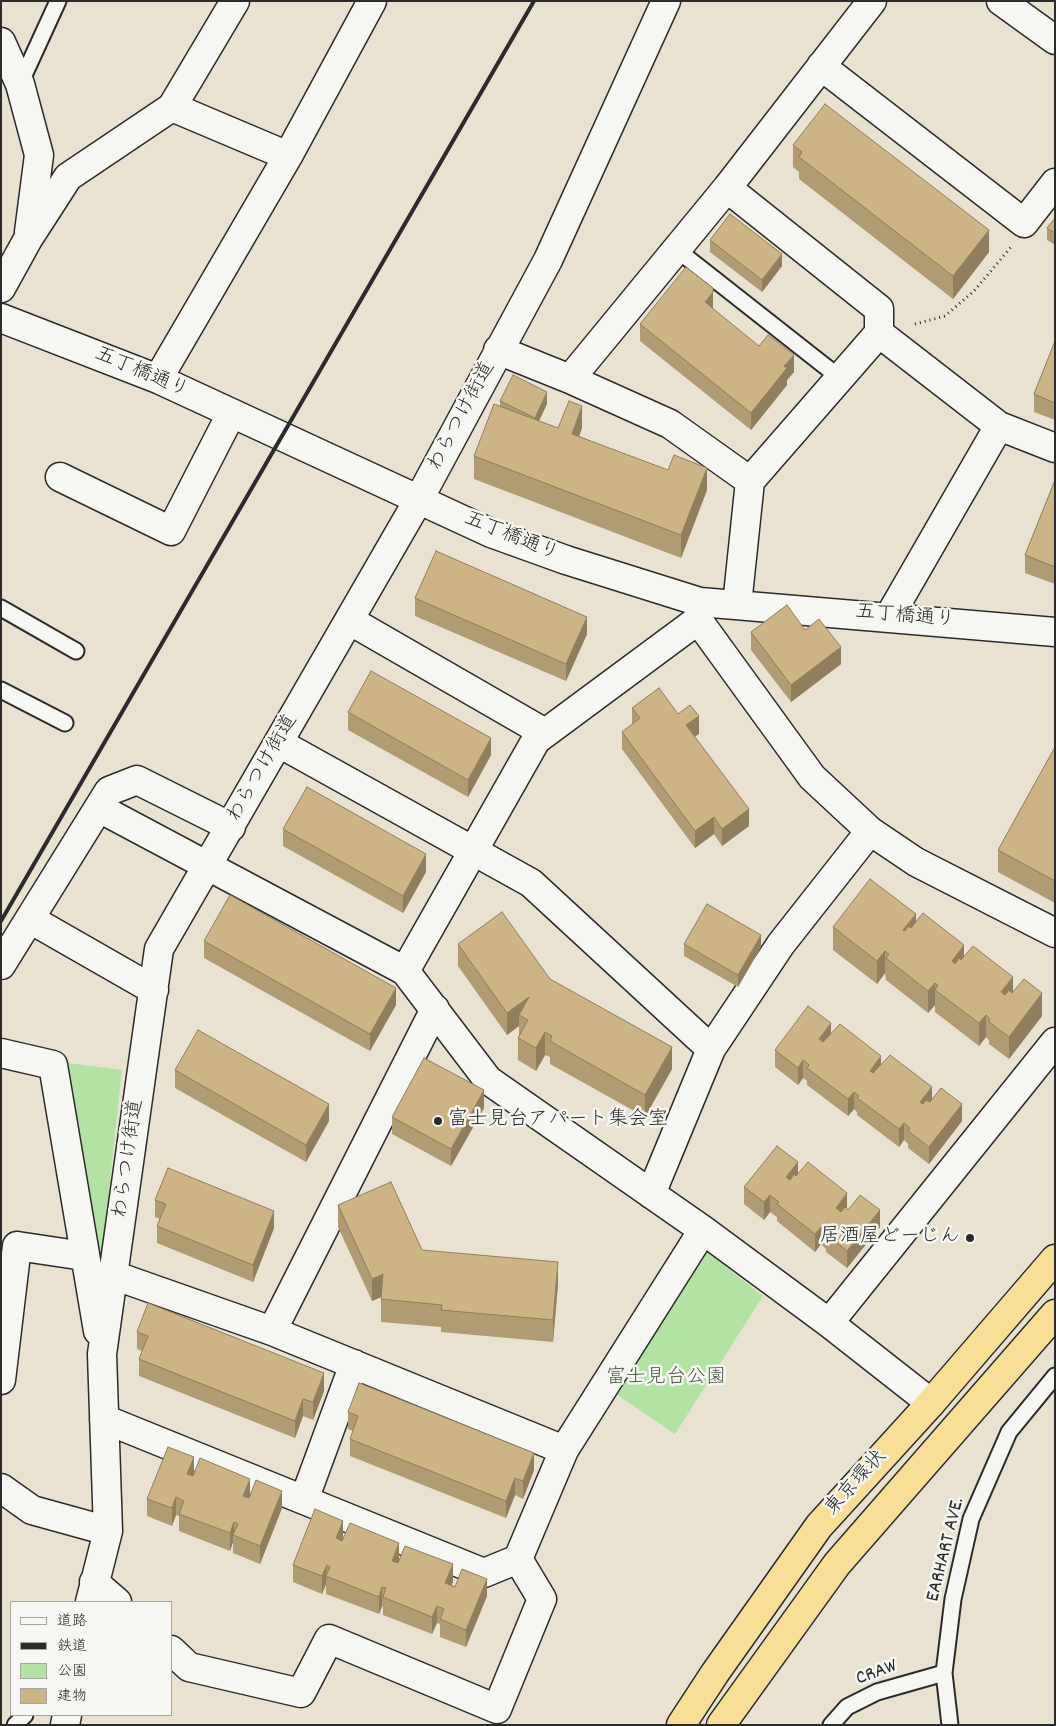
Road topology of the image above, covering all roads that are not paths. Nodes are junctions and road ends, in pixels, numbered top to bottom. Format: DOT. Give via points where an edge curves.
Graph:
graph roads {
  1 [pos="58,1"];
  2 [pos="234,1"];
  3 [pos="372,1"];
  4 [pos="666,1"];
  5 [pos="872,1"];
  6 [pos="1001,1"];
  7 [pos="1055,40"];
  8 [pos="1,42"];
  9 [pos="821,66"];
  10 [pos="20,84"];
  11 [pos="172,107"];
  12 [pos="288,156"];
  13 [pos="1055,184"];
  14 [pos="726,188"];
  15 [pos="28,239"];
  16 [pos="676,249"];
  17 [pos="1,288"];
  18 [pos="1,318"];
  19 [pos="879,333"];
  20 [pos="498,350"];
  21 [pos="840,378"];
  22 [pos="158,379"];
  23 [pos="570,379"];
  24 [pos="232,414"];
  25 [pos="999,426"];
  26 [pos="1055,448"];
  27 [pos="60,477"];
  28 [pos="750,481"];
  29 [pos="419,499"];
  30 [pos="737,605"];
  31 [pos="1,608"];
  32 [pos="699,611"];
  33 [pos="889,617"];
  34 [pos="350,620"];
  35 [pos="1055,632"];
  36 [pos="76,651"];
  37 [pos="1,690"];
  38 [pos="65,723"];
  39 [pos="545,733"];
  40 [pos="279,742"];
  41 [pos="99,808"];
  42 [pos="231,827"];
  43 [pos="870,831"];
  44 [pos="473,851"];
  45 [pos="208,867"];
  46 [pos="30,919"];
  47 [pos="1055,933"];
  48 [pos="1,965"];
  49 [pos="405,971"];
  50 [pos="154,990"];
  51 [pos="435,1010"];
  52 [pos="1055,1042"];
  53 [pos="712,1049"];
  54 [pos="1,1053"];
  55 [pos="651,1194"];
  56 [pos="703,1230"];
  57 [pos="84,1256"];
  58 [pos="1055,1260"];
  59 [pos="113,1275"];
  60 [pos="1055,1314"];
  61 [pos="828,1323"];
  62 [pos="272,1331"];
  63 [pos="102,1354"];
  64 [pos="354,1364"];
  65 [pos="1055,1376"];
  66 [pos="1,1380"];
  67 [pos="931,1403"];
  68 [pos="104,1419"];
  69 [pos="564,1450"];
  70 [pos="1,1488"];
  71 [pos="304,1500"];
  72 [pos="108,1531"];
  73 [pos="518,1558"];
  74 [pos="91,1592"];
  75 [pos="114,1601"];
  76 [pos="172,1651"];
  77 [pos="944,1673"];
  78 [pos="24,1716"];
  79 [pos="15,1725"];
  80 [pos="681,1725"];
  81 [pos="721,1725"];
  82 [pos="831,1725"];
  83 [pos="950,1725"];
  1 -- 10 [label="lane"];
  2 -- 11 [label="street"];
  3 -- 12 [label="street"];
  4 -- 20 [label="street, わらつけ街道" via="548,260"];
  5 -- 9 [label="street"];
  6 -- 7 [label="street"];
  8 -- 10 [label="street"];
  9 -- 13 [label="street" via="1024,223"];
  9 -- 14 [label="street"];
  10 -- 15 [label="street" via="39,155"];
  11 -- 12 [label="street"];
  11 -- 15 [label="street" via="68,177"];
  12 -- 22 [label="street"];
  14 -- 16 [label="street"];
  14 -- 19 [label="street" via="879,309"];
  15 -- 17 [label="street"];
  16 -- 21 [label="lane"];
  16 -- 23 [label="street"];
  18 -- 22 [label="street, 五丁橋通り"];
  19 -- 21 [label="street"];
  19 -- 25 [label="street"];
  20 -- 23 [label="street"];
  20 -- 29 [label="street, わらつけ街道"];
  21 -- 28 [label="street"];
  22 -- 24 [label="street, 五丁橋通り"];
  23 -- 28 [label="street" via="670,424"];
  24 -- 27 [label="street" via="171,531"];
  24 -- 29 [label="street, 五丁橋通り"];
  25 -- 26 [label="street"];
  25 -- 33 [label="street"];
  28 -- 30 [label="street"];
  29 -- 32 [label="street, 五丁橋通り" via="491,533"];
  29 -- 34 [label="street, わらつけ街道"];
  30 -- 32 [label="street, 五丁橋通り"];
  30 -- 33 [label="street, 五丁橋通り"];
  31 -- 36 [label="lane"];
  32 -- 39 [label="street"];
  32 -- 43 [label="street" via="812,777"];
  33 -- 35 [label="street, 五丁橋通り"];
  34 -- 39 [label="street"];
  34 -- 40 [label="street, わらつけ街道"];
  37 -- 38 [label="lane"];
  39 -- 44 [label="street" via="536,740"];
  40 -- 42 [label="street, わらつけ街道"];
  40 -- 44 [label="street"];
  41 -- 42 [label="street" via="109,791 137,780"];
  41 -- 45 [label="street"];
  41 -- 46 [label="street"];
  42 -- 45 [label="street, わらつけ街道"];
  43 -- 47 [label="street" via="916,862"];
  43 -- 53 [label="street" via="781,944"];
  44 -- 49 [label="street"];
  44 -- 53 [label="street" via="531,883"];
  45 -- 49 [label="street"];
  45 -- 50 [label="street, わらつけ街道" via="159,949"];
  46 -- 48 [label="street"];
  46 -- 50 [label="street"];
  49 -- 51 [label="street"];
  50 -- 59 [label="street, わらつけ街道"];
  51 -- 55 [label="street" via="488,1080"];
  51 -- 62 [label="street"];
  52 -- 61 [label="street"];
  53 -- 55 [label="street"];
  54 -- 57 [label="street" via="53,1064"];
  55 -- 56 [label="street"];
  56 -- 61 [label="street"];
  56 -- 69 [label="street"];
  57 -- 63 [label="street"];
  57 -- 66 [label="street" via="17,1246"];
  58 -- 67 [label="highway, 東京環状"];
  59 -- 62 [label="street"];
  59 -- 63 [label="street, わらつけ街道"];
  60 -- 81 [label="highway, 東京環状" via="837,1564"];
  61 -- 67 [label="street"];
  62 -- 64 [label="street"];
  63 -- 68 [label="street, わらつけ街道"];
  64 -- 69 [label="street"];
  64 -- 71 [label="street"];
  65 -- 77 [label="lane, EARHART AVE." via="1008,1432 971,1519 953,1599"];
  67 -- 80 [label="highway, 東京環状" via="819,1526"];
  68 -- 71 [label="street"];
  68 -- 72 [label="street, わらつけ街道"];
  69 -- 73 [label="street"];
  70 -- 72 [label="street" via="32,1510"];
  71 -- 73 [label="street" via="484,1573"];
  72 -- 74 [label="street, わらつけ街道"];
  73 -- 76 [label="street" via="542,1599 497,1709 329,1639 301,1693 189,1666"];
  74 -- 75 [label="street"];
  77 -- 82 [label="lane, CRAW" via="877,1692 846,1707"];
  77 -- 83 [label="lane, EARHART AVE."];
  78 -- 79 [label="lane"];
}
